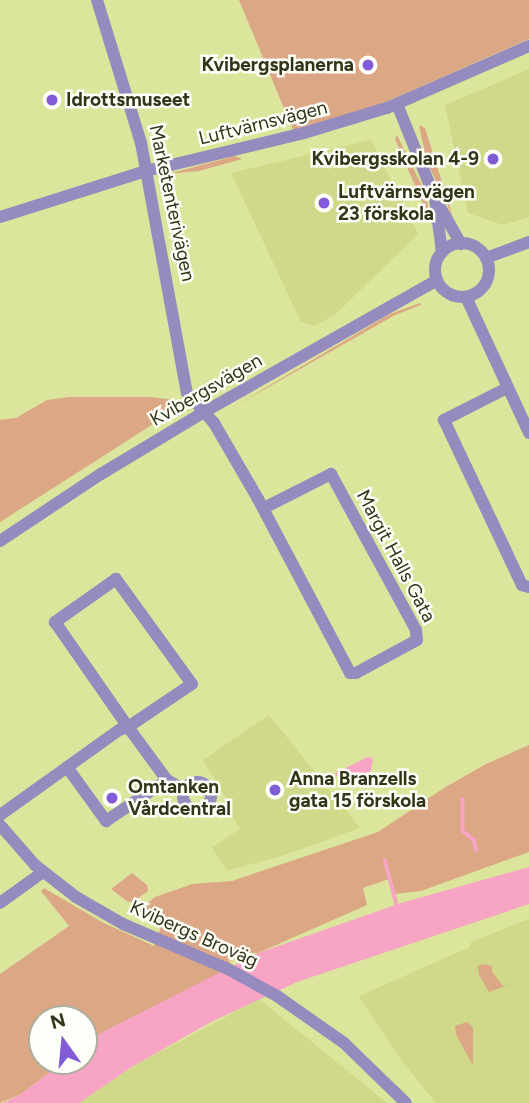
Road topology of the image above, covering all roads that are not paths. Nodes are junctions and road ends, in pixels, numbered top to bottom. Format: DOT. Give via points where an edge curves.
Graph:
graph roads {
  1 [pos="97,0"];
  2 [pos="529,46"];
  3 [pos="397,104"];
  4 [pos="146,172"];
  5 [pos="435,198"];
  6 [pos="0,217"];
  7 [pos="529,242"];
  8 [pos="461,244"];
  9 [pos="442,253"];
  10 [pos="486,258"];
  11 [pos="437,280"];
  12 [pos="466,297"];
  13 [pos="508,388"];
  14 [pos="204,412"];
  15 [pos="529,433"];
  16 [pos="264,508"];
  17 [pos="0,541"];
  18 [pos="529,587"];
  19 [pos="128,727"];
  20 [pos="66,767"];
  21 [pos="167,780"];
  22 [pos="183,789"];
  23 [pos="0,815"];
  24 [pos="0,825"];
  25 [pos="43,872"];
  26 [pos="0,903"];
  27 [pos="406,1103"];
  1 -- 4 [label="street, Marketenterivägen" via="140,136"];
  2 -- 3 [label="street, Luftvärnsvägen"];
  3 -- 4 [label="street, Luftvärnsvägen" via="304,133"];
  3 -- 5 [label="street"];
  4 -- 6 [label="street, Luftvärnsvägen"];
  4 -- 14 [label="street, Marketenterivägen" via="187,393"];
  5 -- 8 [label="street"];
  5 -- 9 [label="street"];
  7 -- 10 [label="street"];
  8 -- 9 [label="street"];
  8 -- 10 [label="street" via="478,249"];
  9 -- 11 [label="street" via="436,266"];
  10 -- 12 [label="street" via="489,274 485,285"];
  11 -- 12 [label="street" via="449,294"];
  11 -- 14 [label="street, Kvibergsvägen"];
  12 -- 13 [label="street"];
  13 -- 15 [label="street"];
  13 -- 18 [label="street" via="444,420 522,585"];
  14 -- 16 [label="street, Margit Halls Gata"];
  14 -- 17 [label="street, Kvibergsvägen"];
  16 -- 16 [label="street, Margit Halls Gata" via="331,474 416,630 417,640 350,673"];
  19 -- 19 [label="street" via="192,684 116,579 55,622"];
  19 -- 20 [label="street"];
  19 -- 21 [label="street"];
  20 -- 21 [label="street" via="106,821"];
  20 -- 23 [label="street"];
  21 -- 22 [label="street"];
  24 -- 25 [label="street, Kvibergs Broväg"];
  25 -- 26 [label="street"];
  25 -- 27 [label="street, Kvibergs Broväg" via="92,907 253,981 369,1064"];
}
